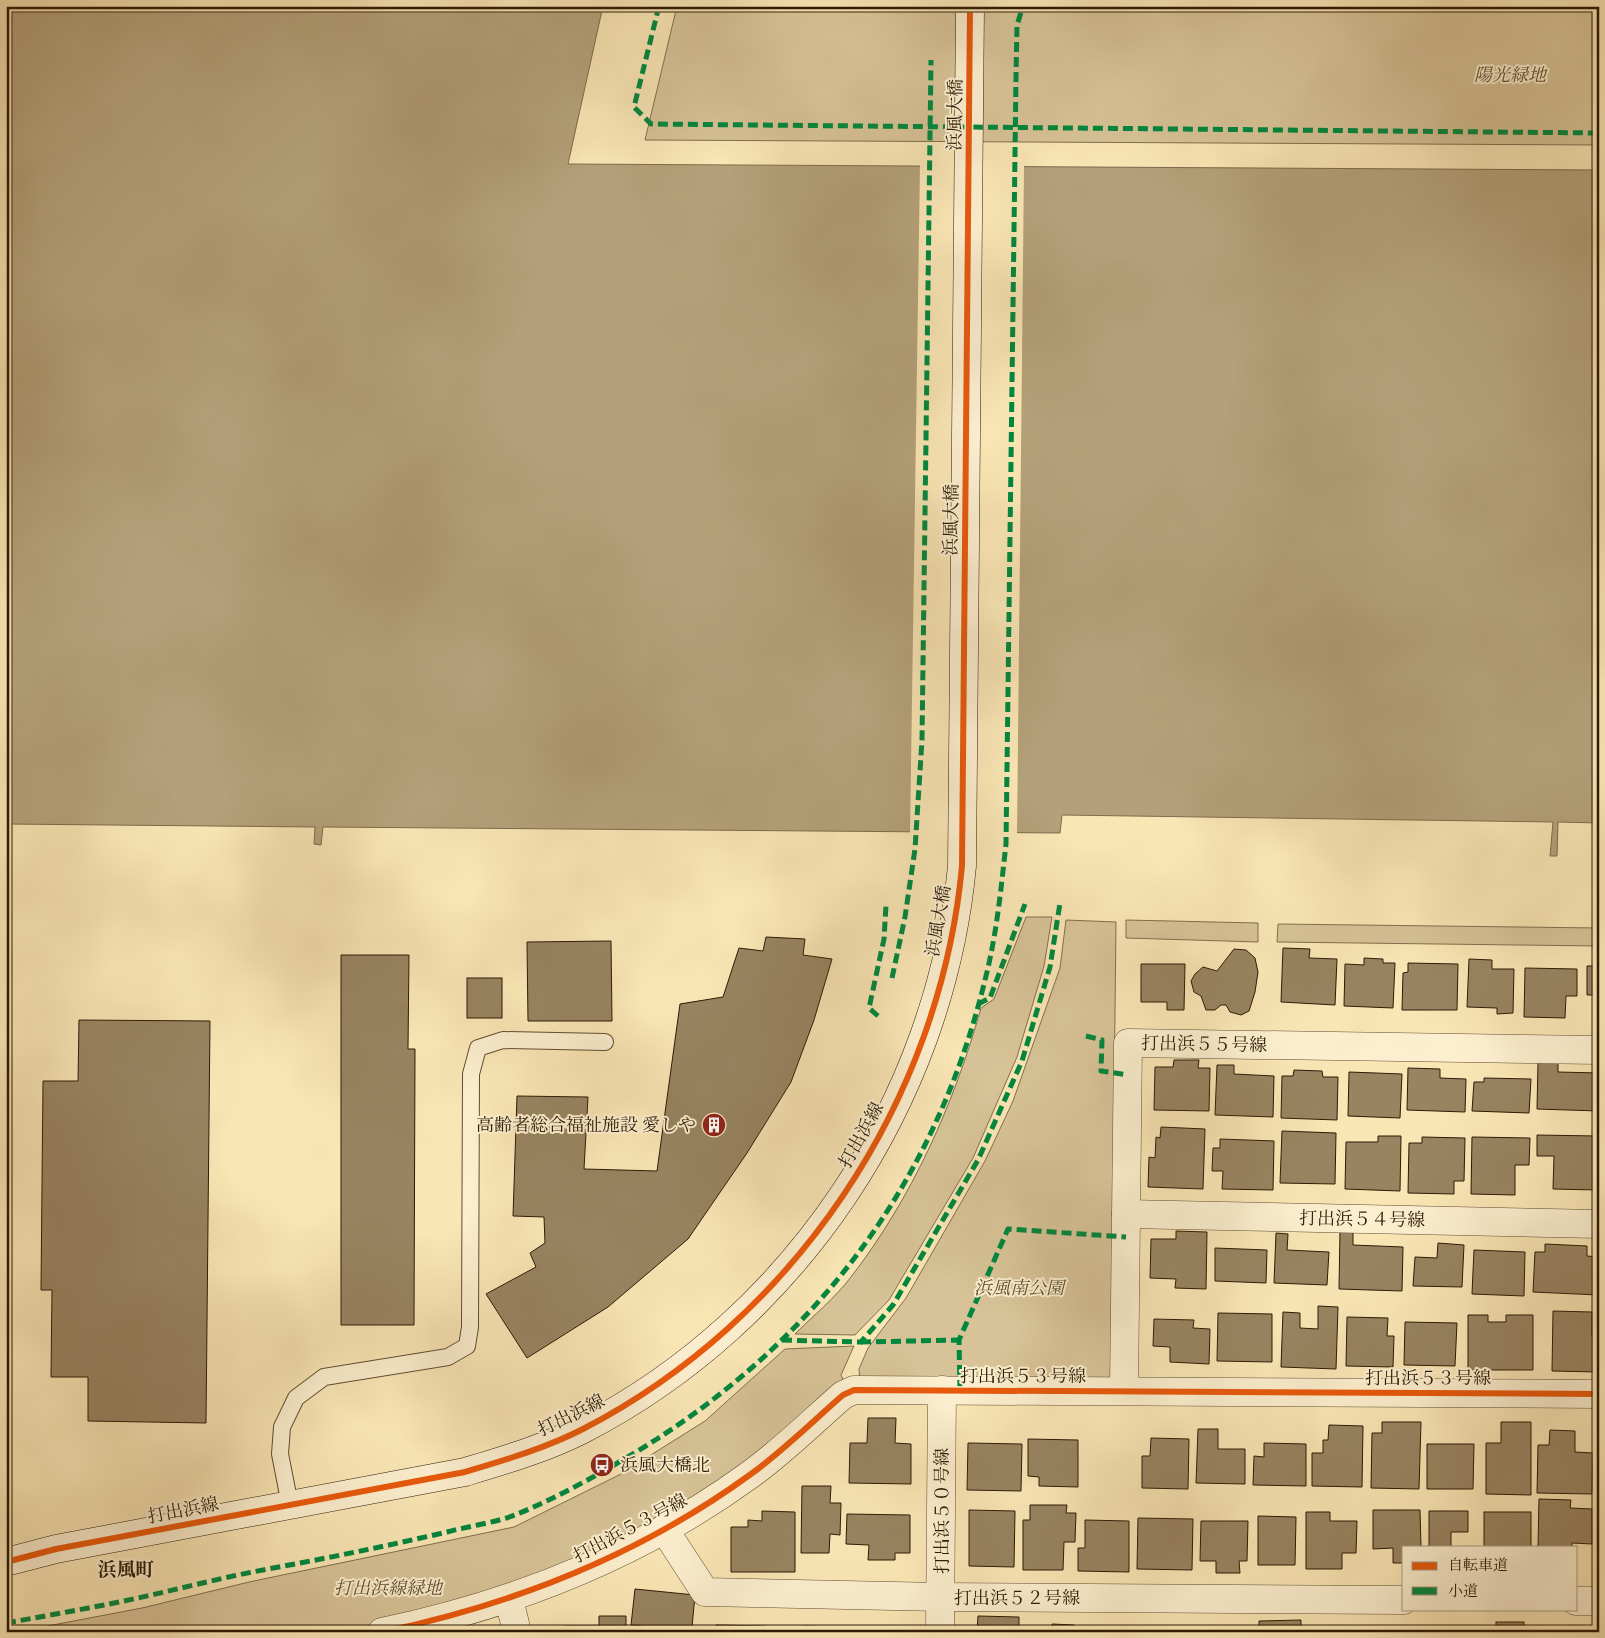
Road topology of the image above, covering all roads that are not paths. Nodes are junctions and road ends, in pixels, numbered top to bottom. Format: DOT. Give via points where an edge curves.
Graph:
graph roads {
  1 [pos="970,6"];
  2 [pos="939,987"];
  3 [pos="605,1042"];
  4 [pos="1599,1050"];
  5 [pos="1126,1214"];
  6 [pos="1599,1224"];
  7 [pos="942,1390"];
  8 [pos="1124,1391"];
  9 [pos="1599,1394"];
  10 [pos="290,1504"];
  11 [pos="664,1530"];
  12 [pos="6,1562"];
  13 [pos="941,1597"];
  14 [pos="509,1599"];
  15 [pos="1402,1600"];
  16 [pos="1578,1601"];
  17 [pos="1599,1601"];
  18 [pos="382,1632"];
  19 [pos="517,1632"];
  20 [pos="940,1632"];
  1 -- 2 [label="street, 浜風大橋" via="962,866 953,931"];
  2 -- 10 [label="street, 打出浜線" via="913,1067 883,1130 834,1211 767,1291 696,1357 621,1408 581,1430 524,1454 465,1472"];
  3 -- 10 [label="lane" via="503,1040 478,1048 471,1074 470,1327 466,1346 448,1357 324,1378 296,1398 282,1427 280,1454"];
  4 -- 5 [label="street, 打出浜５５号線" via="1128,1043"];
  5 -- 6 [label="street, 打出浜５４号線"];
  5 -- 8 [label="street, 打出浜５５号線"];
  7 -- 8 [label="street, 打出浜５３号線"];
  7 -- 11 [label="street, 打出浜５３号線" via="854,1390 843,1395 753,1473"];
  7 -- 13 [label="street, 打出浜５０号線"];
  8 -- 9 [label="street, 打出浜５３号線"];
  10 -- 12 [label="street, 打出浜線" via="56,1549"];
  11 -- 13 [label="street, 打出浜５２号線" via="705,1592"];
  11 -- 14 [label="street, 打出浜５３号線" via="582,1571"];
  13 -- 15 [label="street, 打出浜５２号線"];
  13 -- 20 [label="street, 打出浜５０号線"];
  14 -- 18 [label="street, 打出浜５３号線"];
  14 -- 19 [label="street"];
  16 -- 17 [label="street"];
}
